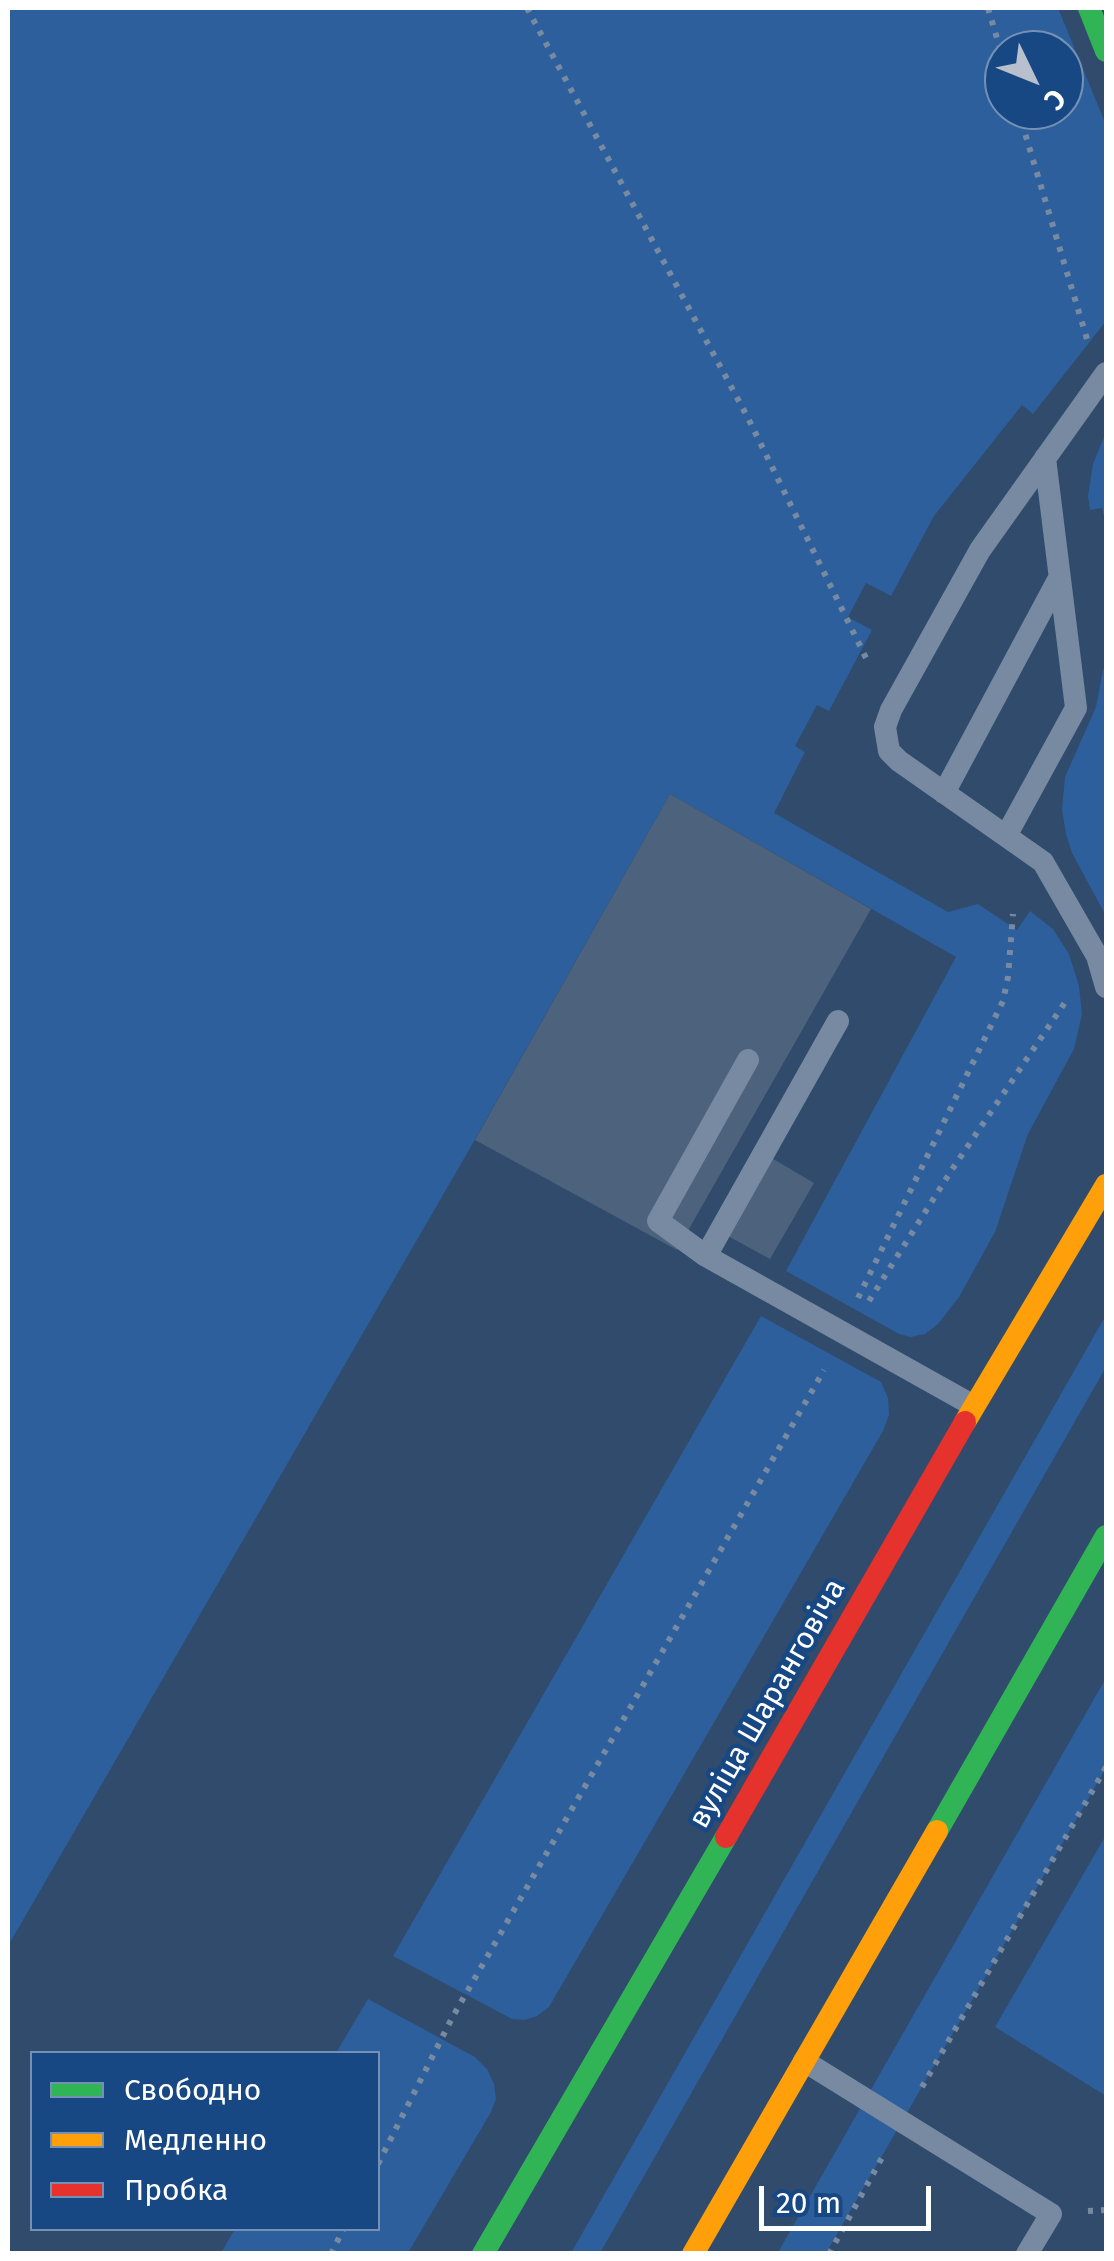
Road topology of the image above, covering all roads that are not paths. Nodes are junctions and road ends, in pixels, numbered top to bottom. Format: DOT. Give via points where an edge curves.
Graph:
graph roads {
  1 [pos="1089,8"];
  2 [pos="1106,51"];
  3 [pos="1104,377"];
  4 [pos="1044,458"];
  5 [pos="1058,580"];
  6 [pos="944,793"];
  7 [pos="1006,836"];
  8 [pos="1106,988"];
  9 [pos="838,1021"];
  10 [pos="748,1060"];
  11 [pos="1106,1185"];
  12 [pos="706,1256"];
  13 [pos="974,1406"];
  14 [pos="1106,1536"];
  15 [pos="804,2061"];
  16 [pos="483,2254"];
  17 [pos="693,2254"];
  18 [pos="1027,2254"];
  1 -- 2 [label="main road"];
  3 -- 4 [label="lane"];
  4 -- 5 [label="lane"];
  4 -- 6 [label="lane" via="980,550 890,710 889,751"];
  5 -- 6 [label="lane"];
  5 -- 7 [label="lane" via="1076,708"];
  6 -- 7 [label="lane"];
  7 -- 8 [label="lane" via="1042,862 1097,956"];
  9 -- 12 [label="lane"];
  10 -- 12 [label="lane" via="658,1221"];
  11 -- 13 [label="main road, вуліца Шаранговіча"];
  12 -- 13 [label="lane"];
  13 -- 16 [label="main road, вуліца Шаранговіча"];
  14 -- 15 [label="main road"];
  15 -- 17 [label="main road"];
  15 -- 18 [label="lane" via="1052,2214"];
}
